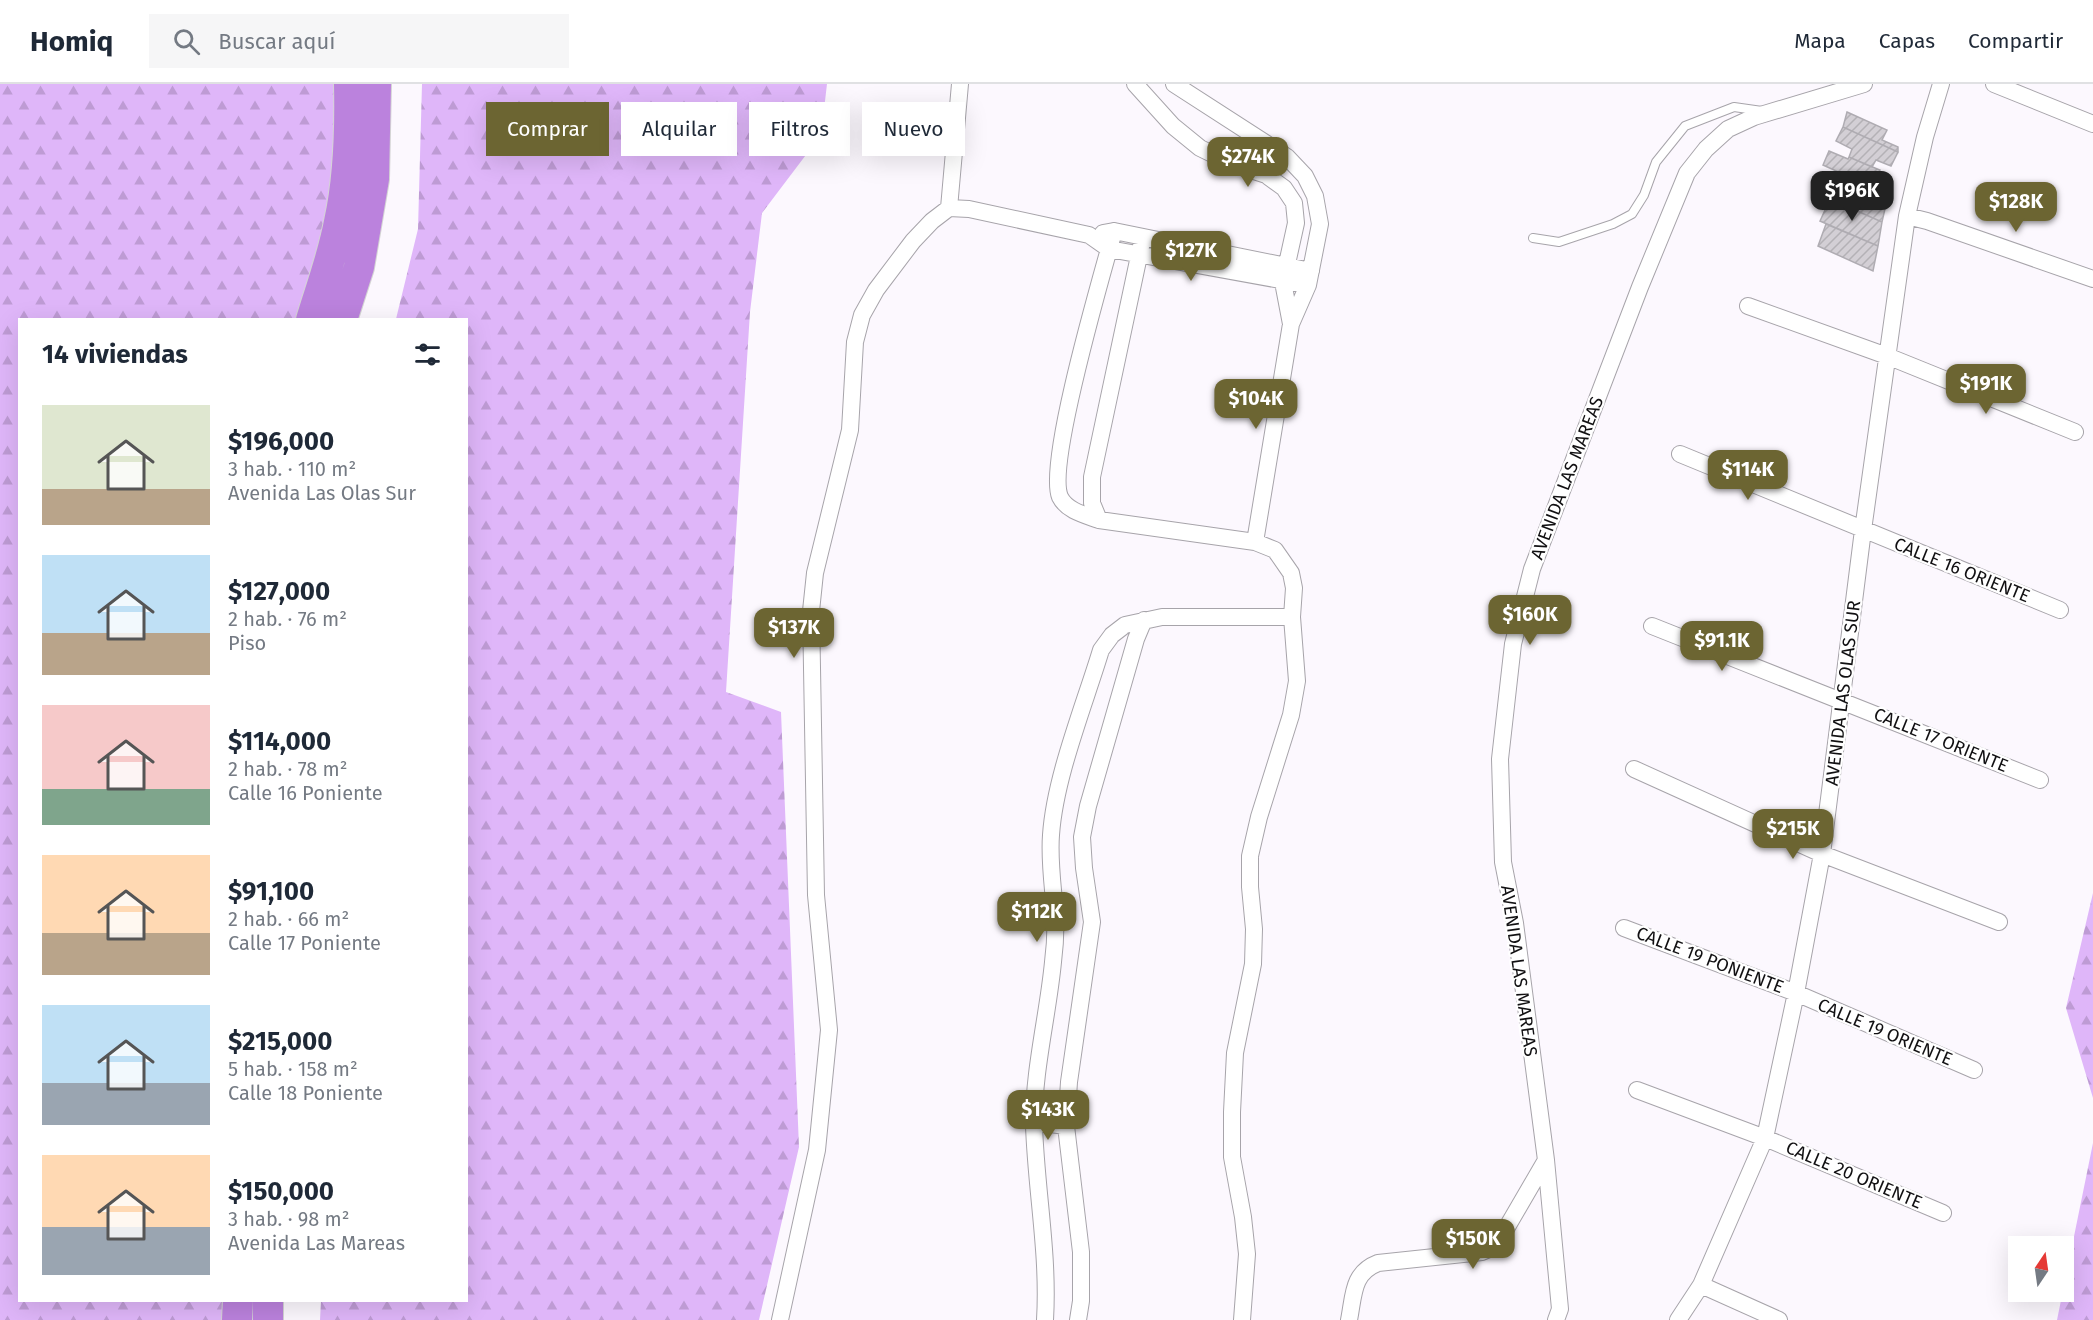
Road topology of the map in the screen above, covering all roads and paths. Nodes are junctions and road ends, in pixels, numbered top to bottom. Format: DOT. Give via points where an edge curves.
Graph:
graph roads {
  1 [pos="349,84"];
  2 [pos="376,84"];
  3 [pos="960,84"];
  4 [pos="1135,84"];
  5 [pos="1174,84"];
  6 [pos="1864,84"];
  7 [pos="1941,84"];
  8 [pos="1994,84"];
  9 [pos="1771,112"];
  10 [pos="2093,124"];
  11 [pos="949,208"];
  12 [pos="1907,216"];
  13 [pos="1114,231"];
  14 [pos="1089,236"];
  15 [pos="1143,237"];
  16 [pos="1533,238"];
  17 [pos="1109,249"];
  18 [pos="1139,255"];
  19 [pos="1284,274"];
  20 [pos="1310,278"];
  21 [pos="2093,279"];
  22 [pos="1748,306"];
  23 [pos="312,318"];
  24 [pos="343,318"];
  25 [pos="1291,324"];
  26 [pos="1887,356"];
  27 [pos="2075,432"];
  28 [pos="1680,454"];
  29 [pos="1099,520"];
  30 [pos="1863,530"];
  31 [pos="1256,542"];
  32 [pos="2060,610"];
  33 [pos="1292,617"];
  34 [pos="1144,620"];
  35 [pos="1652,626"];
  36 [pos="1842,701"];
  37 [pos="1634,770"];
  38 [pos="2040,780"];
  39 [pos="1822,854"];
  40 [pos="1999,922"];
  41 [pos="1624,928"];
  42 [pos="1796,993"];
  43 [pos="1974,1070"];
  44 [pos="1637,1090"];
  45 [pos="1034,1122"];
  46 [pos="1066,1126"];
  47 [pos="1765,1138"];
  48 [pos="1546,1160"];
  49 [pos="1943,1213"];
  50 [pos="1701,1285"];
  51 [pos="238,1302"];
  52 [pos="268,1302"];
  53 [pos="237,1320"];
  54 [pos="268,1320"];
  55 [pos="780,1320"];
  56 [pos="1045,1320"];
  57 [pos="1078,1320"];
  58 [pos="1242,1320"];
  59 [pos="1348,1320"];
  60 [pos="1556,1320"];
  61 [pos="1678,1320"];
  62 [pos="1779,1320"];
  1 -- 23 [label="highway" via="350,124 340,220"];
  2 -- 24 [label="highway" via="374,179 359,267"];
  3 -- 11 [label="street"];
  4 -- 19 [label="street" via="1173,126 1200,147 1284,188 1294,203 1296,223"];
  5 -- 20 [label="street" via="1287,158 1305,176 1315,196 1320,224"];
  6 -- 9 [label="street, AVENIDA LAS MAREAS"];
  7 -- 12 [label="street, AVENIDA LAS OLAS SUR"];
  8 -- 10 [label="street"];
  9 -- 16 [label="lane" via="1734,107 1685,126 1656,162 1632,214 1559,242"];
  9 -- 48 [label="street, AVENIDA LAS MAREAS" via="1728,129 1687,173 1532,569 1513,644 1500,759 1503,862 1515,923"];
  11 -- 14 [label="street"];
  11 -- 55 [label="street" via="914,241 862,315 855,342 849,430 815,573 811,622 816,895 829,1030 817,1150"];
  12 -- 21 [label="street"];
  12 -- 26 [label="street, AVENIDA LAS OLAS SUR"];
  13 -- 14 [label="street"];
  13 -- 15 [label="street"];
  13 -- 17 [label="street"];
  14 -- 17 [label="street"];
  15 -- 18 [label="street"];
  15 -- 19 [label="street"];
  17 -- 18 [label="street"];
  17 -- 29 [label="street" via="1077,374 1057,481 1061,498 1077,513"];
  18 -- 19 [label="street"];
  18 -- 29 [label="street" via="1092,477 1092,503"];
  19 -- 20 [label="street"];
  19 -- 25 [label="street"];
  20 -- 25 [label="street"];
  22 -- 26 [label="street"];
  25 -- 31 [label="street"];
  26 -- 27 [label="street"];
  26 -- 30 [label="street, AVENIDA LAS OLAS SUR"];
  28 -- 30 [label="street, CALLE 16 ORIENTE"];
  29 -- 31 [label="street"];
  30 -- 32 [label="street, CALLE 16 ORIENTE"];
  30 -- 36 [label="street, AVENIDA LAS OLAS SUR"];
  31 -- 33 [label="street" via="1275,550 1292,573"];
  33 -- 34 [label="street"];
  33 -- 58 [label="street" via="1297,681 1291,715 1250,856 1253,964 1235,1053 1232,1157 1247,1254"];
  34 -- 45 [label="street" via="1119,630 1101,650 1055,807 1050,858 1055,915 1053,961"];
  34 -- 46 [label="street" via="1082,837 1092,922"];
  35 -- 36 [label="street, CALLE 17 ORIENTE"];
  36 -- 38 [label="street, CALLE 17 ORIENTE"];
  36 -- 39 [label="street, AVENIDA LAS OLAS SUR"];
  37 -- 39 [label="street"];
  39 -- 40 [label="street"];
  39 -- 42 [label="street, AVENIDA LAS OLAS SUR"];
  41 -- 42 [label="street, CALLE 19 PONIENTE"];
  42 -- 43 [label="street, CALLE 19 ORIENTE"];
  42 -- 47 [label="street, AVENIDA LAS OLAS SUR"];
  44 -- 47 [label="street, CALLE 20 ORIENTE"];
  45 -- 46 [label="street"];
  45 -- 56 [label="street" via="1046,1257"];
  46 -- 57 [label="street" via="1081,1252"];
  47 -- 49 [label="street, CALLE 20 ORIENTE"];
  47 -- 50 [label="street, AVENIDA LAS OLAS SUR"];
  48 -- 59 [label="street" via="1496,1246 1482,1252 1368,1267 1359,1276"];
  48 -- 60 [label="street, AVENIDA LAS MAREAS" via="1560,1309"];
  50 -- 61 [label="street, AVENIDA LAS OLAS SUR"];
  50 -- 62 [label="street"];
  51 -- 53 [label="highway"];
  52 -- 54 [label="highway"];
}
